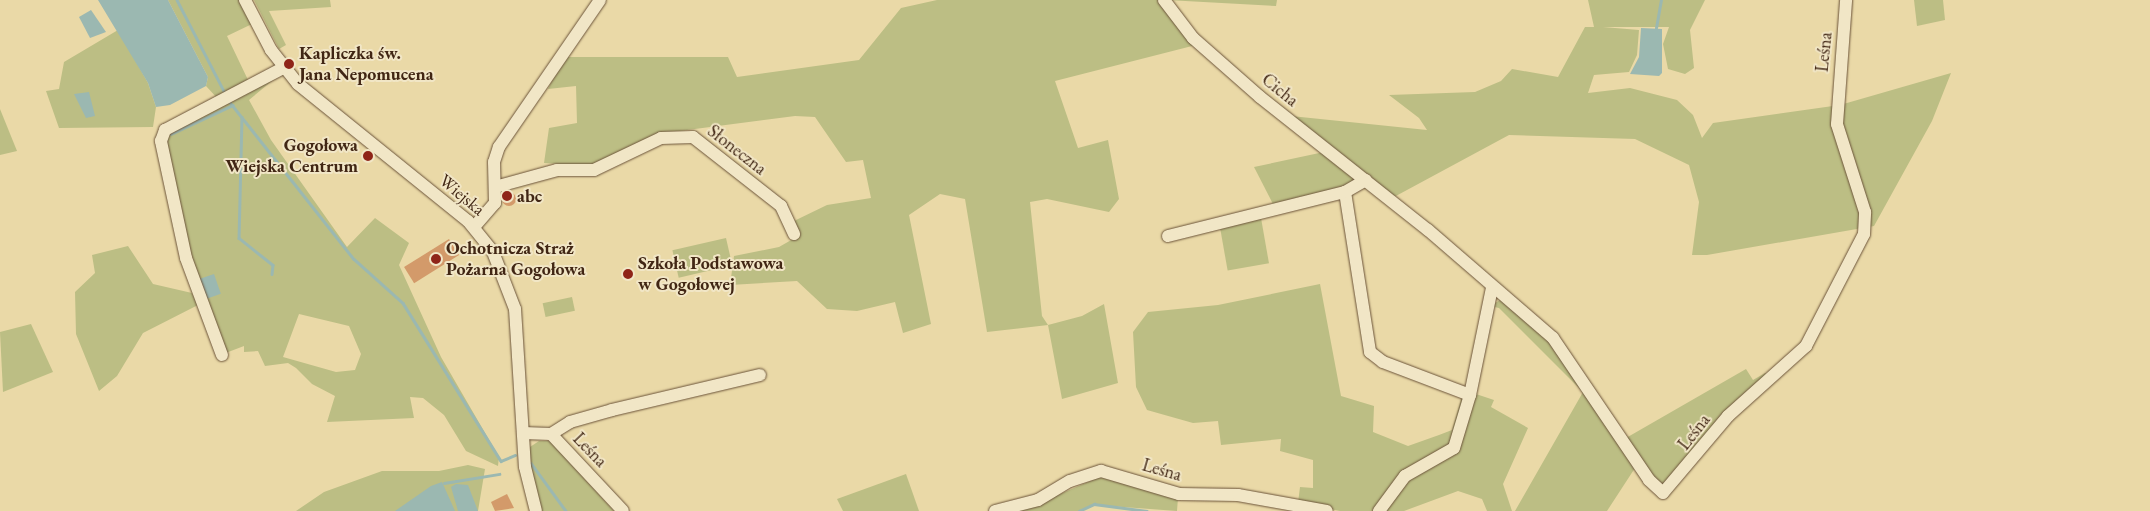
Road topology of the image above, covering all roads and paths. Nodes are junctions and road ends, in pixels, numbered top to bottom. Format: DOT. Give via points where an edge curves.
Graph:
graph roads {
  1 [pos="245,0"];
  2 [pos="600,0"];
  3 [pos="1164,0"];
  4 [pos="1846,0"];
  5 [pos="283,68"];
  6 [pos="1366,180"];
  7 [pos="495,187"];
  8 [pos="1345,192"];
  9 [pos="474,227"];
  10 [pos="794,234"];
  11 [pos="1168,236"];
  12 [pos="1492,288"];
  13 [pos="222,355"];
  14 [pos="760,375"];
  15 [pos="1470,395"];
  16 [pos="523,434"];
  17 [pos="551,434"];
  18 [pos="536,511"];
  19 [pos="623,511"];
  20 [pos="995,511"];
  21 [pos="1326,511"];
  22 [pos="1379,511"];
  1 -- 5 [label="street, Wiejska"];
  2 -- 7 [label="street" via="499,147"];
  3 -- 6 [label="street, Cicha" via="1193,38"];
  4 -- 12 [label="street, Leśna" via="1837,124 1865,212 1864,234 1806,346 1728,416 1673,486 1663,493 1657,491 1553,338"];
  5 -- 9 [label="street, Wiejska" via="313,99"];
  5 -- 13 [label="street" via="165,130 161,141 186,258"];
  6 -- 8 [label="street"];
  6 -- 12 [label="street, Leśna"];
  7 -- 9 [label="street" via="493,207"];
  7 -- 10 [label="street, Słoneczna" via="557,170 594,170 661,138 692,137 781,206"];
  8 -- 11 [label="street"];
  8 -- 15 [label="street" via="1370,352 1383,362"];
  9 -- 16 [label="street, Wiejska" via="493,252 512,295"];
  12 -- 15 [label="street"];
  14 -- 17 [label="street" via="612,410 570,422"];
  15 -- 22 [label="street" via="1454,448 1404,476"];
  16 -- 17 [label="street, Leśna"];
  16 -- 18 [label="street, Wiejska"];
  17 -- 19 [label="street, Leśna"];
  20 -- 21 [label="street, Leśna" via="1038,500 1101,472 1179,494 1246,496"];
}
